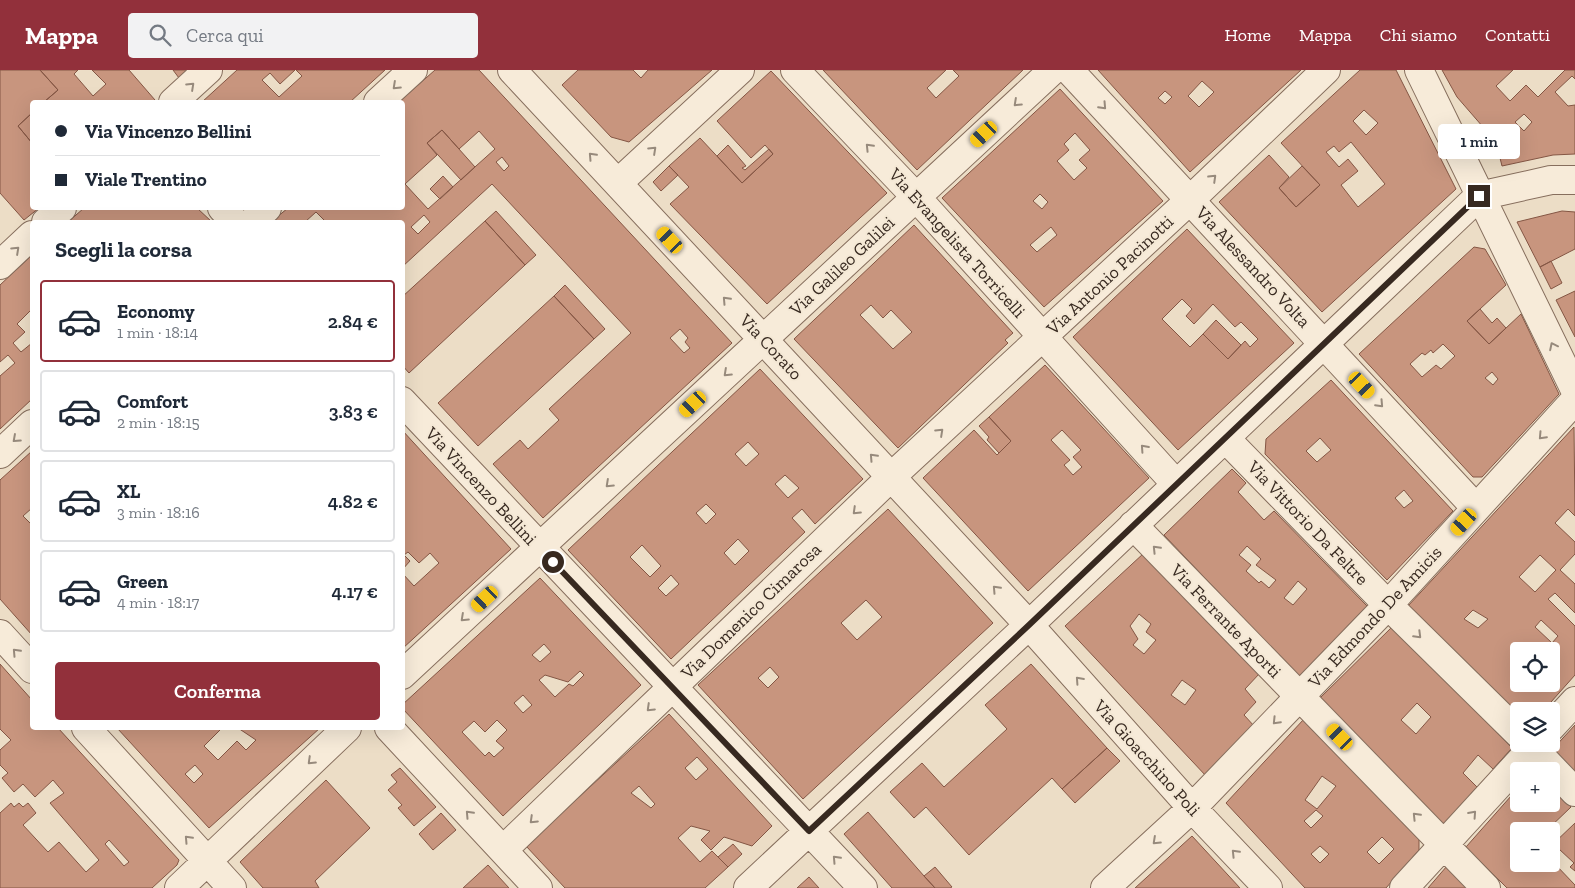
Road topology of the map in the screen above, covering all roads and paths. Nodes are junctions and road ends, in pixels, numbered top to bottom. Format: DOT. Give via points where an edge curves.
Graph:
graph roads {
  1 [pos="208,70"];
  2 [pos="413,70"];
  3 [pos="512,70"];
  4 [pos="740,70"];
  5 [pos="795,70"];
  6 [pos="1053,70"];
  7 [pos="1069,70"];
  8 [pos="1326,70"];
  9 [pos="1419,70"];
  10 [pos="175,100"];
  11 [pos="380,100"];
  12 [pos="1575,180"];
  13 [pos="618,183"];
  14 [pos="1479,196"];
  15 [pos="916,197"];
  16 [pos="1190,200"];
  17 [pos="60,210"];
  18 [pos="224,210"];
  19 [pos="266,210"];
  20 [pos="48,220"];
  21 [pos="233,220"];
  22 [pos="254,220"];
  23 [pos="30,237"];
  24 [pos="0,265"];
  25 [pos="1043,337"];
  26 [pos="763,339"];
  27 [pos="1324,344"];
  28 [pos="1575,390"];
  29 [pos="1575,400"];
  30 [pos="405,404"];
  31 [pos="30,426"];
  32 [pos="1225,438"];
  33 [pos="0,454"];
  34 [pos="891,477"];
  35 [pos="1176,484"];
  36 [pos="1476,508"];
  37 [pos="1133,525"];
  38 [pos="540,548"];
  39 [pos="1388,605"];
  40 [pos="1029,625"];
  41 [pos="0,634"];
  42 [pos="30,668"];
  43 [pos="405,672"];
  44 [pos="672,687"];
  45 [pos="1300,696"];
  46 [pos="1575,701"];
  47 [pos="1560,717"];
  48 [pos="1510,724"];
  49 [pos="88,730"];
  50 [pos="344,730"];
  51 [pos="390,730"];
  52 [pos="1521,752"];
  53 [pos="1538,752"];
  54 [pos="1575,792"];
  55 [pos="1192,808"];
  56 [pos="809,831"];
  57 [pos="1444,845"];
  58 [pos="502,850"];
  59 [pos="208,860"];
  60 [pos="179,888"];
  61 [pos="232,888"];
  62 [pos="538,888"];
  63 [pos="748,888"];
  64 [pos="863,888"];
  65 [pos="1106,888"];
  66 [pos="1268,888"];
  67 [pos="1404,888"];
  68 [pos="1486,888"];
  10 -- 1 [label="street, one-way"];
  2 -- 11 [label="street, one-way"];
  13 -- 3 [label="street, Via Corato, one-way"];
  13 -- 4 [label="street, one-way"];
  15 -- 5 [label="street, Via Evangelista Torricelli, one-way"];
  6 -- 15 [label="street, Via Galileo Galilei, one-way"];
  7 -- 16 [label="street, Via Alessandro Volta, one-way"];
  16 -- 8 [label="street, Via Antonio Pacinotti, one-way"];
  9 -- 14 [label="street"];
  12 -- 14 [label="street" via="1551,180"];
  26 -- 13 [label="street, Via Corato, one-way"];
  14 -- 27 [label="street"];
  28 -- 14 [label="street, one-way"];
  15 -- 25 [label="street, Via Evangelista Torricelli"];
  15 -- 26 [label="street, Via Galileo Galilei"];
  16 -- 25 [label="street, Via Antonio Pacinotti"];
  16 -- 27 [label="street, Via Alessandro Volta"];
  17 -- 20 [label="street"];
  18 -- 21 [label="street"];
  19 -- 22 [label="street"];
  24 -- 23 [label="street, one-way"];
  34 -- 25 [label="street, Via Antonio Pacinotti, one-way"];
  35 -- 25 [label="street, Via Evangelista Torricelli, one-way"];
  34 -- 26 [label="street, Via Corato, one-way"];
  26 -- 38 [label="street, Via Galileo Galilei, one-way"];
  27 -- 32 [label="street"];
  27 -- 36 [label="street, Via Alessandro Volta, one-way"];
  29 -- 36 [label="street, Via Edmondo De Amicis, one-way"];
  30 -- 38 [label="street, Via Vincenzo Bellini"];
  31 -- 33 [label="street, one-way"];
  32 -- 35 [label="street"];
  32 -- 39 [label="street, Via Vittorio Da Feltre"];
  40 -- 34 [label="street, Via Corato, one-way"];
  34 -- 44 [label="street, Via Domenico Cimarosa, one-way"];
  35 -- 37 [label="street"];
  36 -- 39 [label="street, Via Edmondo De Amicis"];
  37 -- 40 [label="street"];
  45 -- 37 [label="street, Via Ferrante Aporti, one-way"];
  38 -- 43 [label="street, Via Galileo Galilei, one-way"];
  38 -- 44 [label="street, Via Vincenzo Bellini"];
  39 -- 45 [label="street, Via Edmondo De Amicis"];
  39 -- 48 [label="street, Via Vittorio Da Feltre, one-way"];
  55 -- 40 [label="street, Via Gioacchino Poli, one-way"];
  40 -- 56 [label="street"];
  42 -- 41 [label="street, one-way"];
  44 -- 56 [label="street, Via Vincenzo Bellini"];
  44 -- 58 [label="street, Via Domenico Cimarosa, one-way"];
  45 -- 55 [label="street, Via Edmondo De Amicis, one-way"];
  57 -- 45 [label="street, Via Ferrante Aporti, one-way"];
  46 -- 47 [label="street"];
  59 -- 49 [label="street, one-way"];
  50 -- 59 [label="street, one-way"];
  58 -- 51 [label="street, one-way"];
  57 -- 52 [label="street, one-way"];
  53 -- 54 [label="street, Via Vittorio Da Feltre"];
  55 -- 65 [label="street, Via Edmondo De Amicis, one-way"];
  66 -- 55 [label="street, Via Gioacchino Poli, one-way"];
  56 -- 63 [label="street"];
  64 -- 56 [label="street, Via Vincenzo Bellini, one-way"];
  57 -- 67 [label="street"];
  57 -- 68 [label="street, Via Ferrante Aporti"];
  58 -- 62 [label="street"];
  59 -- 60 [label="street"];
  59 -- 61 [label="street"];
}
